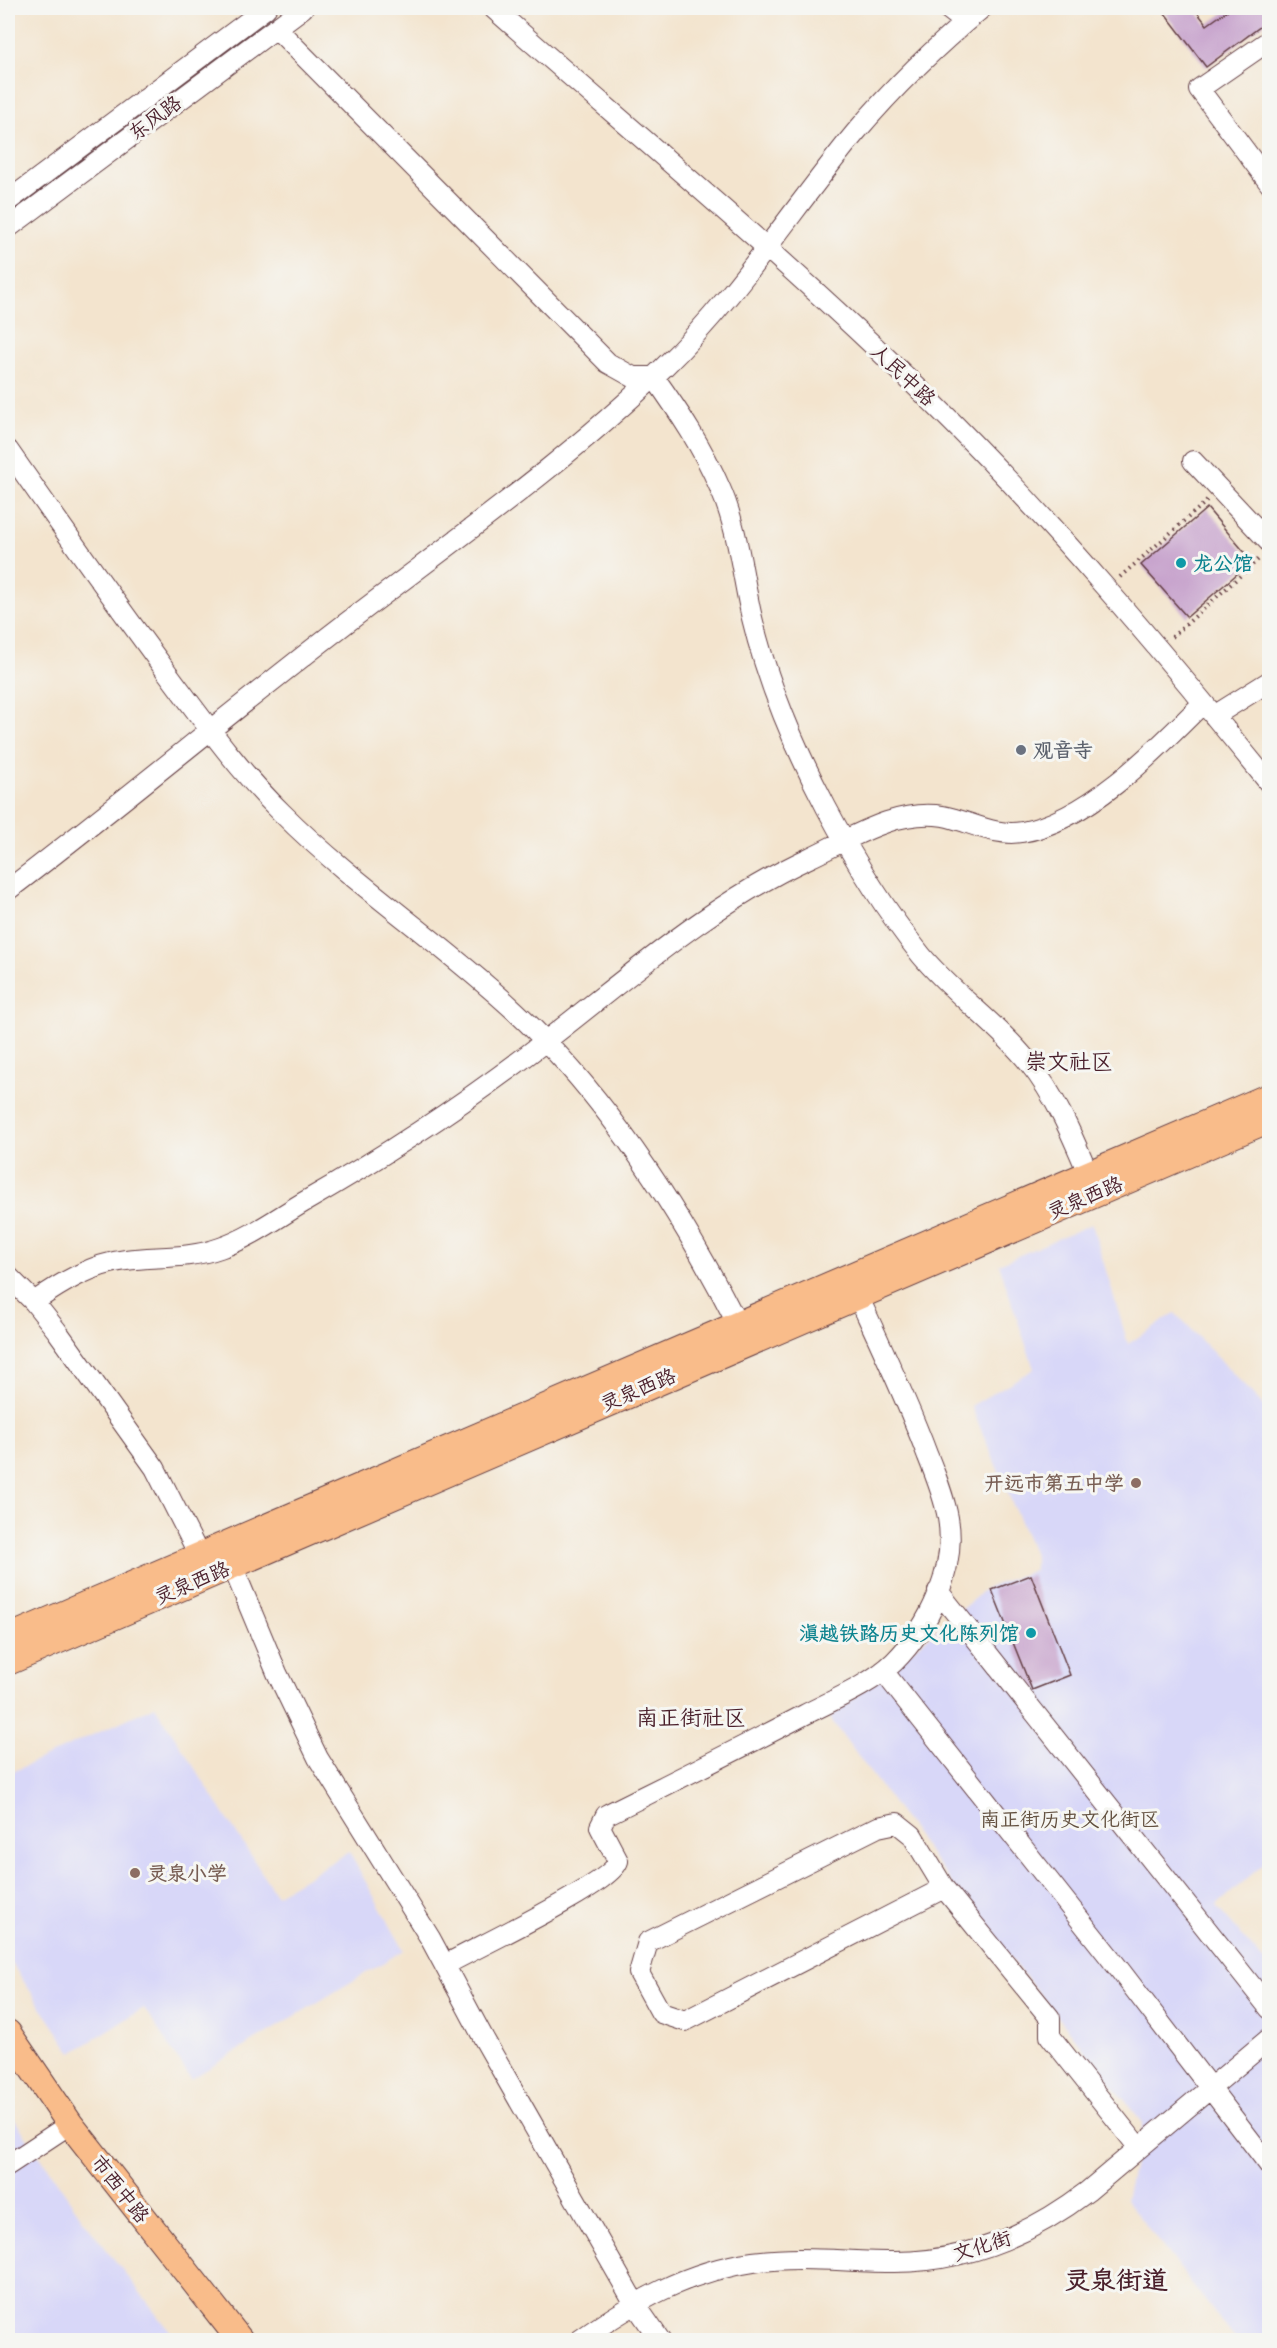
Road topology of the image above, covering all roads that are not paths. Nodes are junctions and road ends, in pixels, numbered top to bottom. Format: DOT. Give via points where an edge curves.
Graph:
graph roads {
  1 [pos="266,8"];
  2 [pos="303,8"];
  3 [pos="493,8"];
  4 [pos="947,8"];
  5 [pos="982,8"];
  6 [pos="965,22"];
  7 [pos="276,27"];
  8 [pos="1269,40"];
  9 [pos="1269,184"];
  10 [pos="8,201"];
  11 [pos="8,228"];
  12 [pos="766,249"];
  13 [pos="654,377"];
  14 [pos="8,450"];
  15 [pos="1193,461"];
  16 [pos="1265,550"];
  17 [pos="1269,681"];
  18 [pos="1208,709"];
  19 [pos="211,731"];
  20 [pos="1269,784"];
  21 [pos="845,841"];
  22 [pos="8,890"];
  23 [pos="545,1042"];
  24 [pos="1269,1096"];
  25 [pos="1269,1119"];
  26 [pos="1088,1173"];
  27 [pos="8,1276"];
  28 [pos="858,1296"];
  29 [pos="34,1302"];
  30 [pos="737,1323"];
  31 [pos="199,1555"];
  32 [pos="232,1565"];
  33 [pos="938,1591"];
  34 [pos="8,1638"];
  35 [pos="8,1662"];
  36 [pos="883,1671"];
  37 [pos="944,1888"];
  38 [pos="445,1965"];
  39 [pos="1269,2009"];
  40 [pos="8,2033"];
  41 [pos="1269,2038"];
  42 [pos="1211,2088"];
  43 [pos="70,2124"];
  44 [pos="1139,2148"];
  45 [pos="8,2165"];
  46 [pos="1269,2166"];
  47 [pos="634,2304"];
  48 [pos="240,2340"];
  49 [pos="580,2340"];
  50 [pos="660,2340"];
  1 -- 10 [label="street, 东风路"];
  2 -- 7 [label="street, 东风路"];
  3 -- 12 [label="street, 人民中路"];
  4 -- 6 [label="street"];
  5 -- 6 [label="street"];
  6 -- 12 [label="street" via="918,64 870,116"];
  7 -- 11 [label="street, 东风路"];
  7 -- 13 [label="street" via="608,363 633,377"];
  8 -- 9 [label="street" via="1199,89"];
  12 -- 13 [label="street" via="716,311"];
  12 -- 18 [label="street, 人民中路" via="964,434 1106,589"];
  13 -- 19 [label="street" via="523,487"];
  13 -- 21 [label="street" via="693,434 721,489 770,682 792,738"];
  14 -- 19 [label="street"];
  15 -- 16 [label="street"];
  17 -- 18 [label="street"];
  18 -- 20 [label="street, 人民中路"];
  18 -- 21 [label="street" via="1081,807 1046,825 1005,833 927,815 892,821"];
  19 -- 22 [label="street"];
  19 -- 23 [label="street" via="255,785 315,844 481,980"];
  21 -- 23 [label="street" via="779,871 741,894"];
  21 -- 26 [label="street" via="920,953 1014,1046 1041,1079"];
  23 -- 29 [label="street" via="410,1138 238,1240 206,1252 103,1265"];
  23 -- 30 [label="street" via="609,1118 668,1201"];
  24 -- 26 [label="main road, 灵泉西路"];
  25 -- 28 [label="main road, 灵泉西路"];
  26 -- 30 [label="main road, 灵泉西路"];
  27 -- 29 [label="street"];
  28 -- 32 [label="main road, 灵泉西路"];
  28 -- 33 [label="street" via="920,1434 948,1516 948,1556"];
  29 -- 31 [label="street" via="155,1468"];
  30 -- 31 [label="main road, 灵泉西路"];
  31 -- 34 [label="main road, 灵泉西路"];
  32 -- 35 [label="main road, 灵泉西路"];
  32 -- 38 [label="street" via="318,1758"];
  33 -- 36 [label="street" via="907,1647"];
  33 -- 39 [label="street"];
  36 -- 38 [label="street" via="789,1724 606,1815 600,1827 618,1861 613,1871"];
  36 -- 42 [label="street"];
  37 -- 37 [label="street" via="685,2022 661,2013 639,1973 648,1942 878,1827 897,1823 912,1835"];
  37 -- 44 [label="street" via="1050,2018 1050,2036"];
  38 -- 47 [label="street"];
  40 -- 43 [label="main road, 市西中路"];
  41 -- 42 [label="street, 文化街"];
  42 -- 44 [label="street, 文化街"];
  42 -- 46 [label="street"];
  43 -- 45 [label="street"];
  43 -- 48 [label="main road, 市西中路"];
  44 -- 47 [label="street, 文化街" via="1048,2219 969,2252 896,2262 819,2257 751,2262 676,2282"];
  47 -- 49 [label="street, 文化街"];
  47 -- 50 [label="street"];
}
